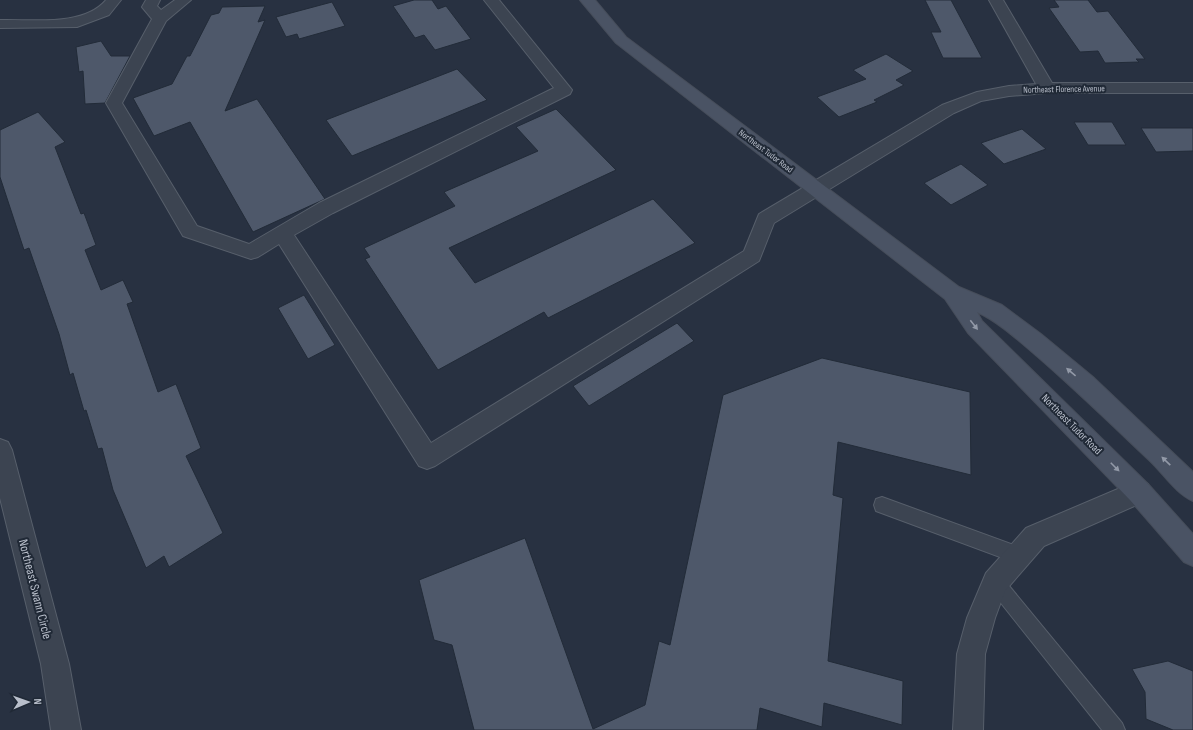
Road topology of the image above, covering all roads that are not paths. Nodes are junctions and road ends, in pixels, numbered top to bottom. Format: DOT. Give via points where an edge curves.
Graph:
graph roads {
  1 [pos="114,0"];
  2 [pos="184,0"];
  3 [pos="491,0"];
  4 [pos="588,0"];
  5 [pos="996,0"];
  6 [pos="157,9"];
  7 [pos="0,24"];
  8 [pos="1047,88"];
  9 [pos="1193,88"];
  10 [pos="816,189"];
  11 [pos="282,233"];
  12 [pos="952,293"];
  13 [pos="0,450"];
  14 [pos="1193,489"];
  15 [pos="1140,492"];
  16 [pos="882,505"];
  17 [pos="1193,553"];
  18 [pos="1020,554"];
  19 [pos="995,582"];
  20 [pos="66,730"];
  21 [pos="968,730"];
  22 [pos="1115,730"];
  1 -- 7 [label="street" via="104,12 77,23"];
  2 -- 6 [label="street"];
  3 -- 11 [label="street" via="564,90 326,208"];
  4 -- 10 [label="street, Northeast Tudor Road" via="621,40"];
  5 -- 8 [label="street"];
  6 -- 11 [label="street" via="114,103 190,231 251,252"];
  8 -- 9 [label="street, Northeast Florence Avenue"];
  8 -- 10 [label="street, Northeast Florence Avenue" via="977,97 948,109"];
  10 -- 11 [label="street, Northeast Florence Avenue" via="766,219 752,256 426,458"];
  10 -- 12 [label="street, Northeast Tudor Road"];
  14 -- 12 [label="street, Northeast Tudor Road, one-way" via="1085,384 1033,340 995,312"];
  12 -- 15 [label="street, Northeast Tudor Road, one-way" via="974,327"];
  13 -- 20 [label="street, Northeast Swann Circle" via="55,664"];
  15 -- 17 [label="street, Northeast Tudor Road"];
  15 -- 18 [label="street" via="1035,537"];
  16 -- 18 [label="lane"];
  18 -- 19 [label="street"];
  19 -- 21 [label="street" via="971,654"];
  19 -- 22 [label="lane"];
}
